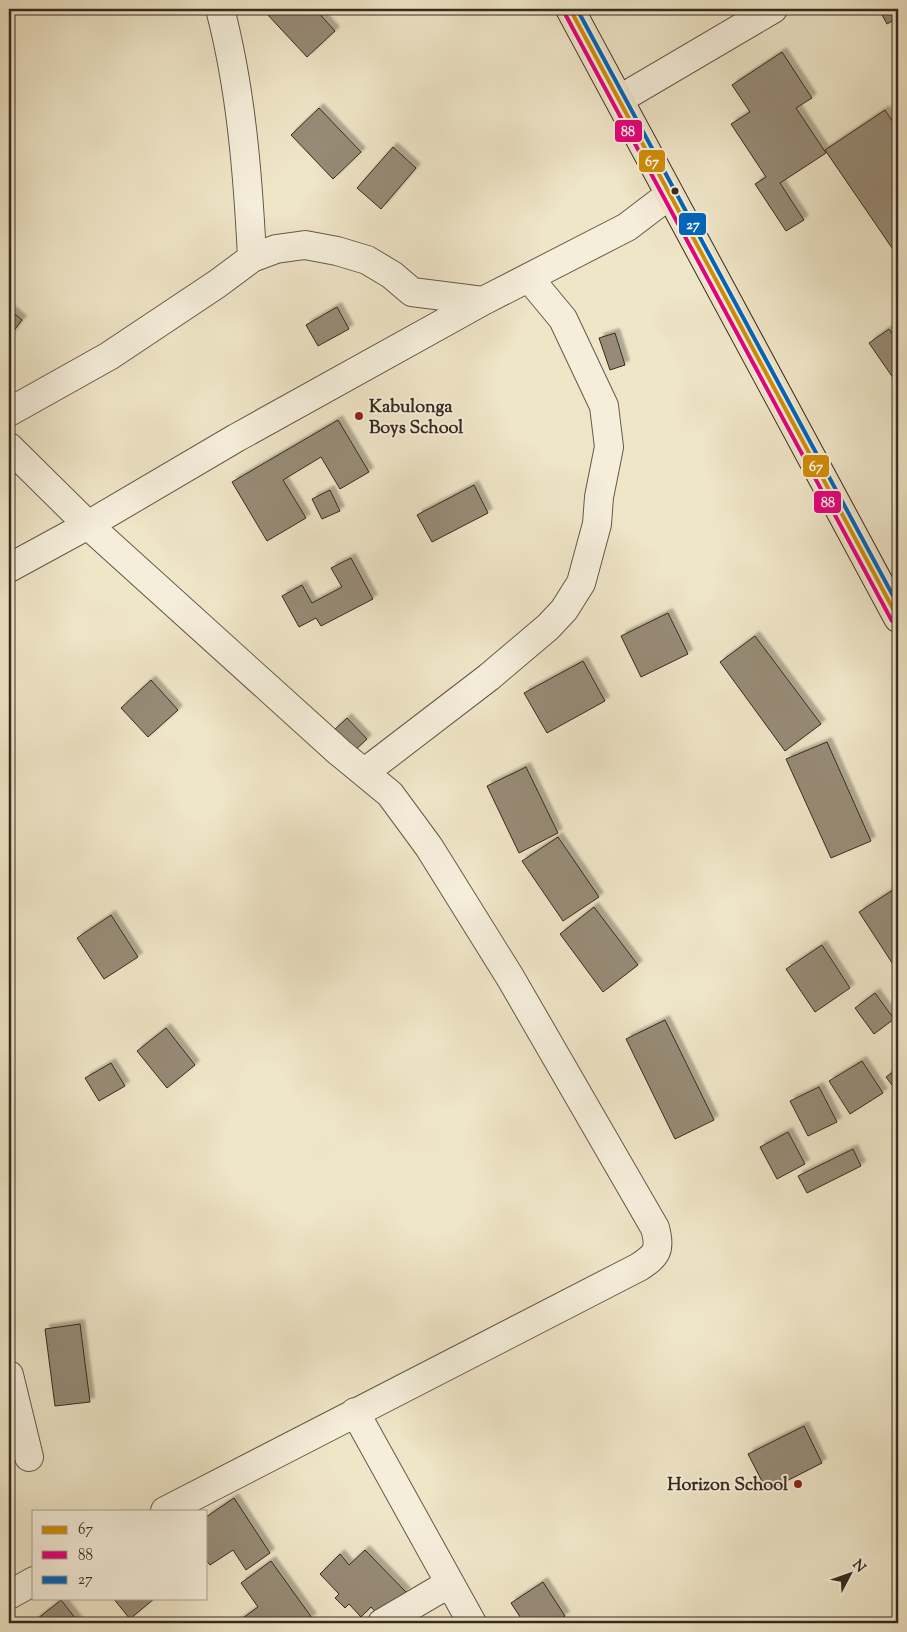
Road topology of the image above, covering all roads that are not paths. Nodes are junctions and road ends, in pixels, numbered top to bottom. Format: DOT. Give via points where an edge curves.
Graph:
graph roads {
  1 [pos="220,9"];
  2 [pos="570,9"];
  3 [pos="773,9"];
  4 [pos="620,99"];
  5 [pos="669,194"];
  6 [pos="252,258"];
  7 [pos="529,278"];
  8 [pos="483,301"];
  9 [pos="9,412"];
  10 [pos="9,446"];
  11 [pos="88,525"];
  12 [pos="9,568"];
  13 [pos="898,618"];
  14 [pos="365,772"];
  15 [pos="9,1375"];
  16 [pos="355,1412"];
  17 [pos="29,1457"];
  18 [pos="167,1510"];
  19 [pos="32,1582"];
  20 [pos="450,1583"];
  21 [pos="9,1595"];
  22 [pos="382,1623"];
  23 [pos="472,1623"];
  1 -- 6 [label="street" via="229,42 249,194"];
  2 -- 4 [label="main road"];
  3 -- 4 [label="street"];
  4 -- 5 [label="main road"];
  5 -- 7 [label="street" via="627,227"];
  5 -- 13 [label="main road"];
  6 -- 8 [label="street" via="305,245 367,260 412,292"];
  6 -- 9 [label="street" via="117,351"];
  7 -- 8 [label="street"];
  7 -- 14 [label="street" via="563,319 604,406 609,447 597,524 581,583 564,610 548,627 489,677"];
  8 -- 11 [label="street" via="236,438"];
  10 -- 11 [label="street"];
  11 -- 12 [label="street"];
  11 -- 14 [label="street"];
  14 -- 16 [label="street" via="390,794 434,855 572,1081 655,1228 659,1242 654,1257 639,1267"];
  15 -- 17 [label="street"];
  16 -- 18 [label="street"];
  16 -- 20 [label="street"];
  19 -- 21 [label="street"];
  20 -- 22 [label="street"];
  20 -- 23 [label="street"];
}
